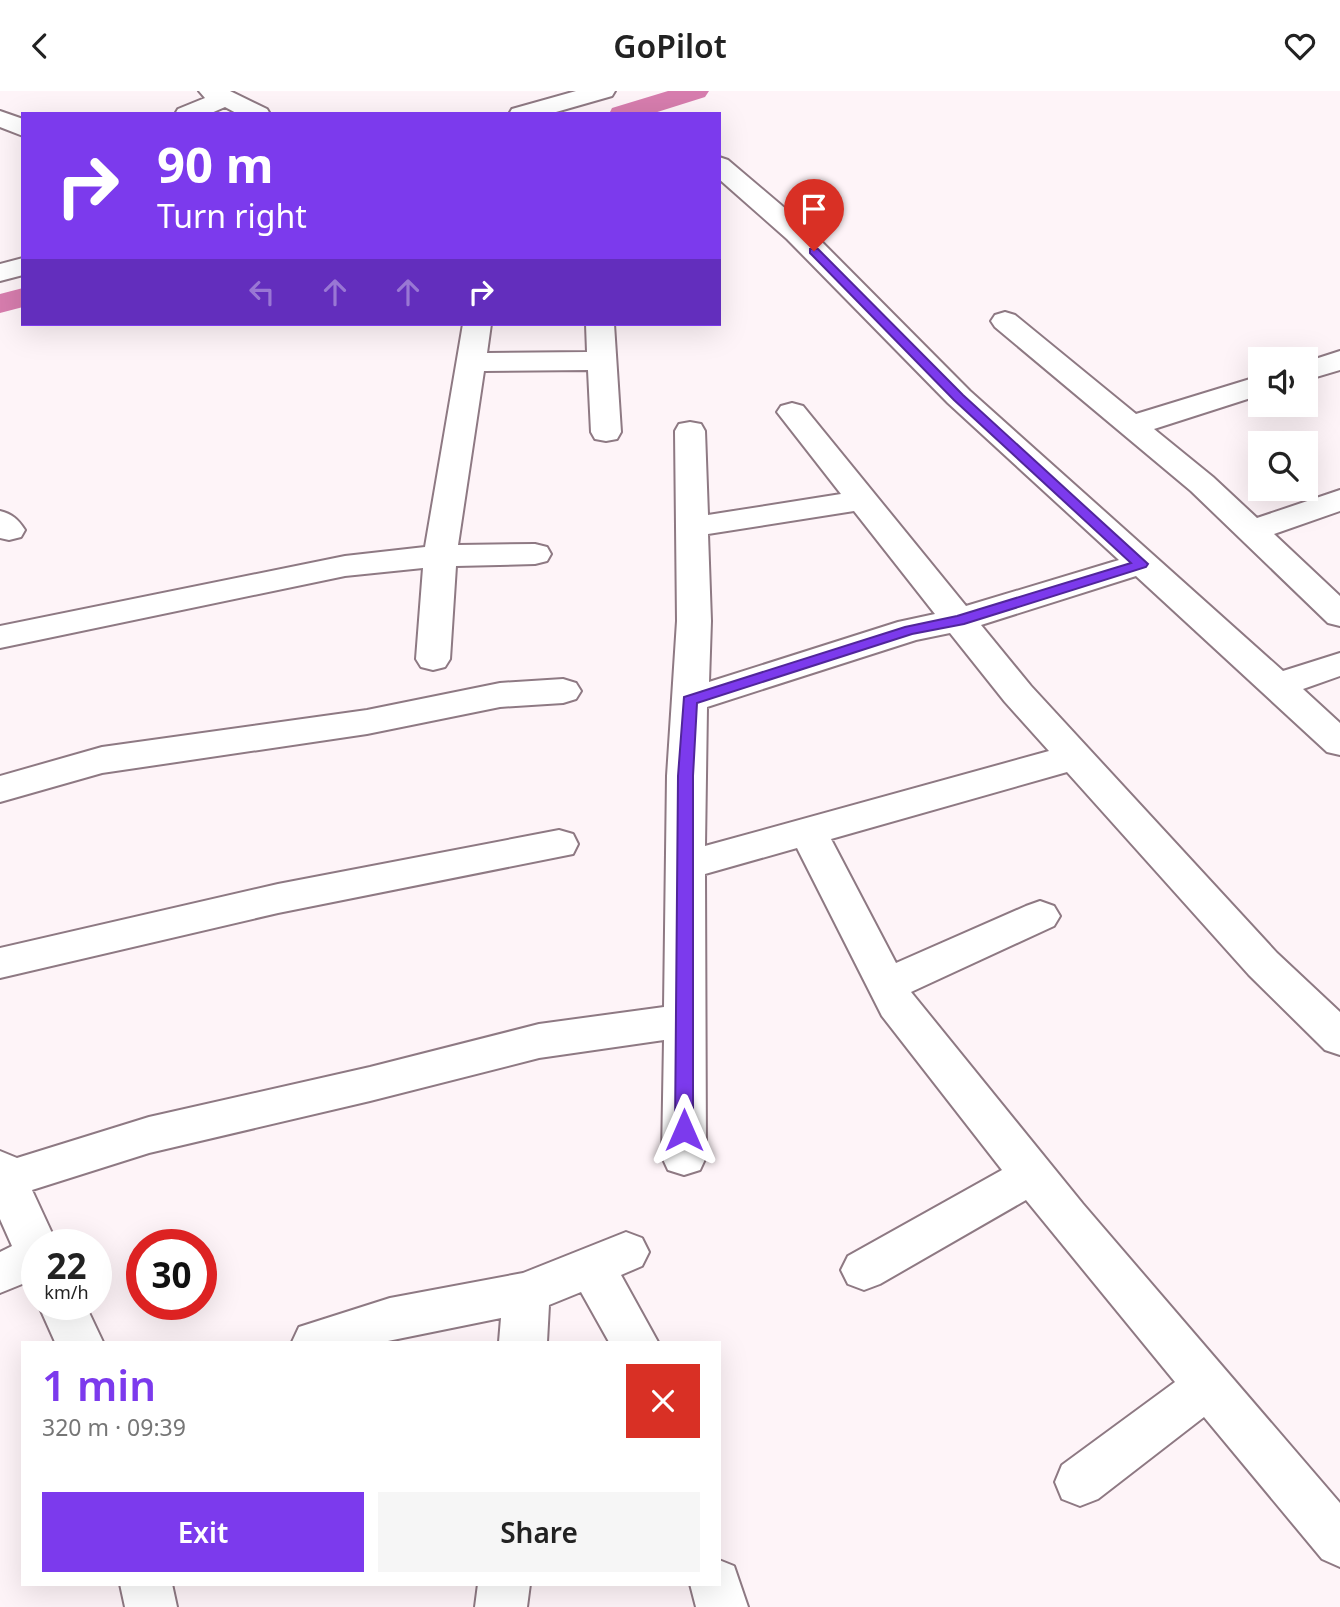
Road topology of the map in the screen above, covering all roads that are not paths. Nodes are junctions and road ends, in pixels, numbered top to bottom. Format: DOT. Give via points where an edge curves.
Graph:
graph roads {
  1 [pos="603,91"];
  2 [pos="219,94"];
  3 [pos="190,112"];
  4 [pos="254,112"];
  5 [pos="529,112"];
  6 [pos="721,167"];
  7 [pos="21,267"];
  8 [pos="0,273"];
  9 [pos="1005,321"];
  10 [pos="477,326"];
  11 [pos="600,326"];
  12 [pos="602,361"];
  13 [pos="1340,361"];
  14 [pos="472,362"];
  15 [pos="1318,367"];
  16 [pos="1248,389"];
  17 [pos="792,412"];
  18 [pos="1130,426"];
  19 [pos="606,432"];
  20 [pos="690,432"];
  21 [pos="861,500"];
  22 [pos="1340,501"];
  23 [pos="694,527"];
  24 [pos="1252,531"];
  25 [pos="535,554"];
  26 [pos="440,556"];
  27 [pos="1141,564"];
  28 [pos="1340,615"];
  29 [pos="959,621"];
  30 [pos="0,637"];
  31 [pos="433,659"];
  32 [pos="1340,664"];
  33 [pos="1276,686"];
  34 [pos="563,691"];
  35 [pos="690,700"];
  36 [pos="1340,743"];
  37 [pos="1074,757"];
  38 [pos="0,789"];
  39 [pos="808,832"];
  40 [pos="559,844"];
  41 [pos="685,866"];
  42 [pos="1040,916"];
  43 [pos="0,963"];
  44 [pos="886,985"];
  45 [pos="684,1021"];
  46 [pos="1340,1038"];
  47 [pos="684,1157"];
  48 [pos="2,1175"];
  49 [pos="1032,1175"];
  50 [pos="27,1229"];
  51 [pos="21,1264"];
  52 [pos="864,1270"];
  53 [pos="0,1273"];
  54 [pos="526,1293"];
  55 [pos="69,1320"];
  56 [pos="79,1341"];
  57 [pos="319,1341"];
  58 [pos="523,1341"];
  59 [pos="634,1341"];
  60 [pos="1207,1386"];
  61 [pos="1080,1482"];
  62 [pos="1340,1542"];
  63 [pos="146,1586"];
  64 [pos="504,1586"];
  65 [pos="717,1586"];
  66 [pos="151,1607"];
  67 [pos="501,1607"];
  68 [pos="722,1607"];
  1 -- 5 [label="street"];
  2 -- 3 [label="street"];
  2 -- 4 [label="street"];
  6 -- 27 [label="street" via="797,233 959,397"];
  7 -- 8 [label="street"];
  9 -- 18 [label="street"];
  10 -- 14 [label="street"];
  11 -- 12 [label="street"];
  12 -- 14 [label="street"];
  12 -- 19 [label="street"];
  13 -- 15 [label="street"];
  14 -- 26 [label="street"];
  16 -- 18 [label="street"];
  17 -- 21 [label="street"];
  18 -- 24 [label="street"];
  20 -- 23 [label="street"];
  21 -- 23 [label="street"];
  21 -- 29 [label="street"];
  22 -- 24 [label="street"];
  23 -- 35 [label="street"];
  24 -- 28 [label="street"];
  25 -- 26 [label="street"];
  26 -- 30 [label="street" via="345,566"];
  26 -- 31 [label="street"];
  27 -- 29 [label="street"];
  27 -- 33 [label="street"];
  29 -- 35 [label="street" via="910,630"];
  29 -- 37 [label="street"];
  32 -- 33 [label="street"];
  33 -- 36 [label="street"];
  34 -- 38 [label="street" via="500,695 367,722 102,760"];
  35 -- 41 [label="street"];
  37 -- 39 [label="street"];
  37 -- 46 [label="street" via="1263,964"];
  39 -- 41 [label="street"];
  39 -- 44 [label="street"];
  40 -- 43 [label="street" via="312,890"];
  41 -- 45 [label="street"];
  42 -- 44 [label="street"];
  44 -- 49 [label="street" via="905,1016"];
  45 -- 47 [label="street"];
  45 -- 48 [label="street" via="539,1041"];
  48 -- 50 [label="street"];
  49 -- 52 [label="street"];
  49 -- 60 [label="street"];
  51 -- 53 [label="street"];
  54 -- 57 [label="street" via="390,1319"];
  54 -- 58 [label="street"];
  54 -- 59 [label="street" via="609,1259"];
  55 -- 56 [label="street"];
  60 -- 61 [label="street"];
  60 -- 62 [label="street"];
  63 -- 66 [label="street"];
  64 -- 67 [label="street"];
  65 -- 68 [label="street"];
}
